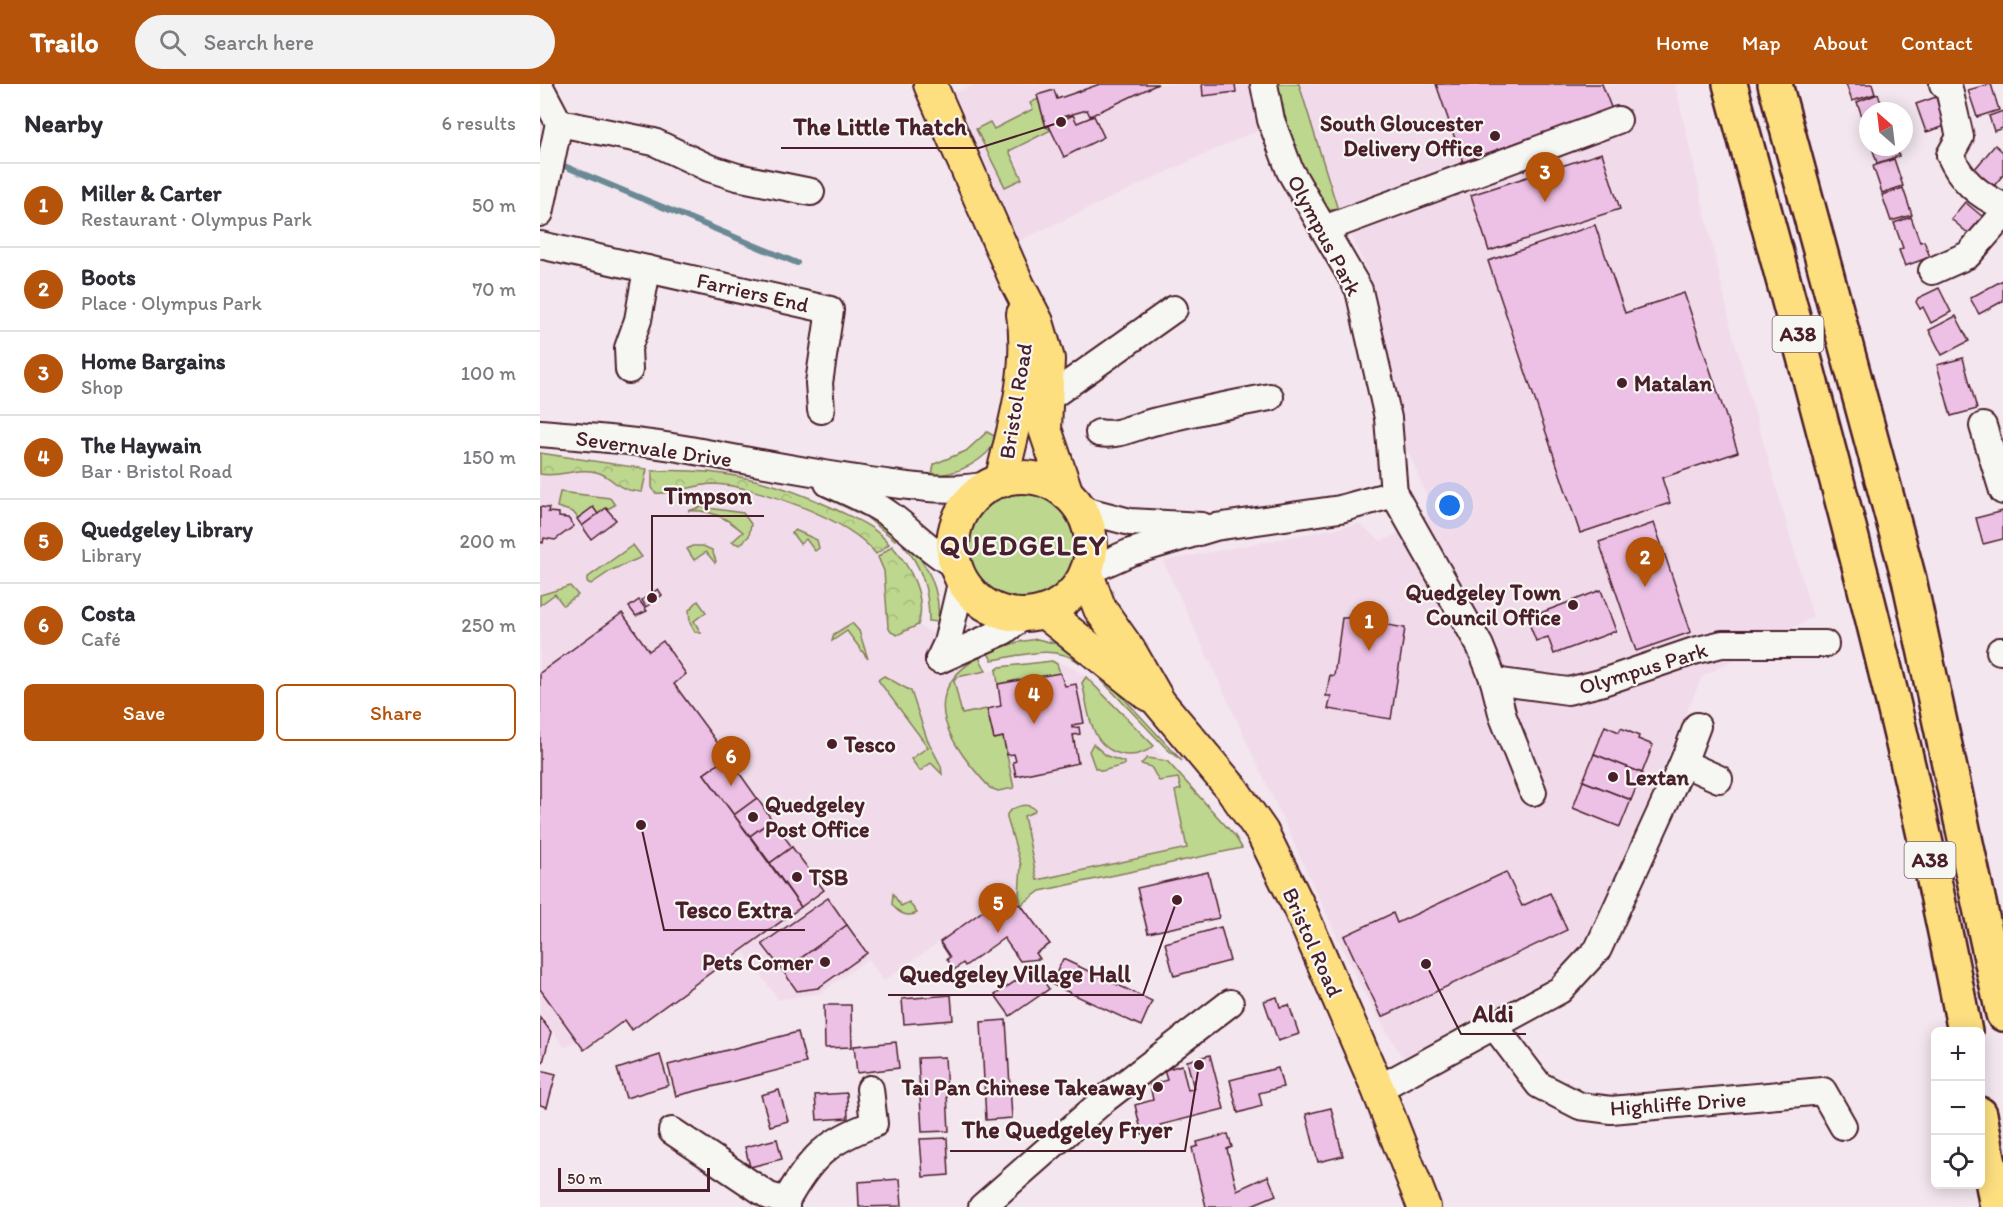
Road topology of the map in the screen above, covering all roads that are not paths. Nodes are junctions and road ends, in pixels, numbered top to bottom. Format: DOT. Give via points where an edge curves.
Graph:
graph roads {
  1 [pos="930,84"];
  2 [pos="1264,84"];
  3 [pos="1731,84"];
  4 [pos="1775,84"];
  5 [pos="1943,84"];
  6 [pos="540,87"];
  7 [pos="1618,120"];
  8 [pos="559,123"];
  9 [pos="811,192"];
  10 [pos="2003,206"];
  11 [pos="540,213"];
  12 [pos="2003,215"];
  13 [pos="1324,229"];
  14 [pos="540,245"];
  15 [pos="647,269"];
  16 [pos="1932,271"];
  17 [pos="1018,285"];
  18 [pos="1174,309"];
  19 [pos="629,370"];
  20 [pos="1270,397"];
  21 [pos="1046,400"];
  22 [pos="821,410"];
  23 [pos="1983,426"];
  24 [pos="540,433"];
  25 [pos="1099,433"];
  26 [pos="803,472"];
  27 [pos="997,483"];
  28 [pos="2003,490"];
  29 [pos="1394,494"];
  30 [pos="1074,501"];
  31 [pos="1215,527"];
  32 [pos="959,573"];
  33 [pos="1086,573"];
  34 [pos="1034,614"];
  35 [pos="1825,644"];
  36 [pos="1494,681"];
  37 [pos="1159,702"];
  38 [pos="1697,726"];
  39 [pos="1683,763"];
  40 [pos="1719,779"];
  41 [pos="1533,792"];
  42 [pos="1230,1003"];
  43 [pos="2003,1014"];
  44 [pos="1495,1027"];
  45 [pos="1964,1027"];
  46 [pos="870,1089"];
  47 [pos="1378,1089"];
  48 [pos="1843,1126"];
  49 [pos="672,1131"];
  50 [pos="1984,1135"];
  51 [pos="786,1204"];
  52 [pos="982,1207"];
  53 [pos="1424,1207"];
  54 [pos="1997,1207"];
  1 -- 17 [label="main road, Bristol Road"];
  2 -- 13 [label="street, Olympus Park" via="1271,120 1290,171"];
  3 -- 45 [label="highway, A38" via="1865,584 1944,921"];
  4 -- 43 [label="highway, A38" via="1909,579"];
  5 -- 10 [label="street" via="1949,89 1960,137 1950,155 1959,175 1986,198"];
  6 -- 8 [label="street"];
  7 -- 13 [label="street"];
  8 -- 9 [label="street" via="654,142 737,177"];
  8 -- 11 [label="street"];
  12 -- 16 [label="street" via="1968,255"];
  13 -- 29 [label="street, Olympus Park" via="1359,290 1388,418"];
  14 -- 15 [label="street, Farriers End"];
  15 -- 19 [label="street" via="638,320 628,348"];
  15 -- 22 [label="street, Farriers End" via="830,310 819,383"];
  17 -- 21 [label="main road, Bristol Road" via="1037,321 1046,350"];
  17 -- 27 [label="main road, Bristol Road" via="1026,350 1014,427"];
  18 -- 21 [label="street"];
  20 -- 25 [label="street" via="1150,422 1110,435"];
  21 -- 30 [label="main road, Bristol Road" via="1045,429"];
  23 -- 28 [label="street"];
  24 -- 26 [label="street, Severnvale Drive" via="614,439"];
  26 -- 27 [label="street, Severnvale Drive" via="927,489 957,490"];
  26 -- 32 [label="street, Severnvale Drive" via="872,503"];
  27 -- 30 [label="main road" via="1036,478"];
  27 -- 32 [label="main road" via="971,501 959,520 953,549"];
  29 -- 31 [label="street" via="1340,510"];
  29 -- 36 [label="street, Olympus Park" via="1480,646"];
  30 -- 31 [label="street" via="1130,522"];
  30 -- 33 [label="main road" via="1091,538"];
  31 -- 33 [label="street" via="1131,552"];
  32 -- 34 [label="main road" via="980,601 999,611"];
  32 -- 34 [label="street" via="947,643 939,660"];
  33 -- 34 [label="main road" via="1060,604"];
  33 -- 37 [label="main road, Bristol Road" via="1100,609"];
  34 -- 37 [label="main road, Bristol Road"];
  35 -- 36 [label="street, Olympus Park" via="1722,644 1568,691"];
  36 -- 41 [label="street" via="1503,717"];
  37 -- 47 [label="main road, Bristol Road" via="1232,789 1262,832"];
  38 -- 39 [label="street"];
  39 -- 40 [label="street"];
  39 -- 44 [label="street" via="1598,949 1560,990"];
  42 -- 52 [label="street" via="1183,1025"];
  44 -- 47 [label="street"];
  44 -- 48 [label="street, Highliffe Drive" via="1539,1085 1580,1106 1611,1110 1824,1085"];
  46 -- 51 [label="street" via="874,1124 835,1141 808,1164"];
  47 -- 53 [label="main road, Bristol Road"];
  49 -- 51 [label="street"];
  50 -- 54 [label="highway"];
}
